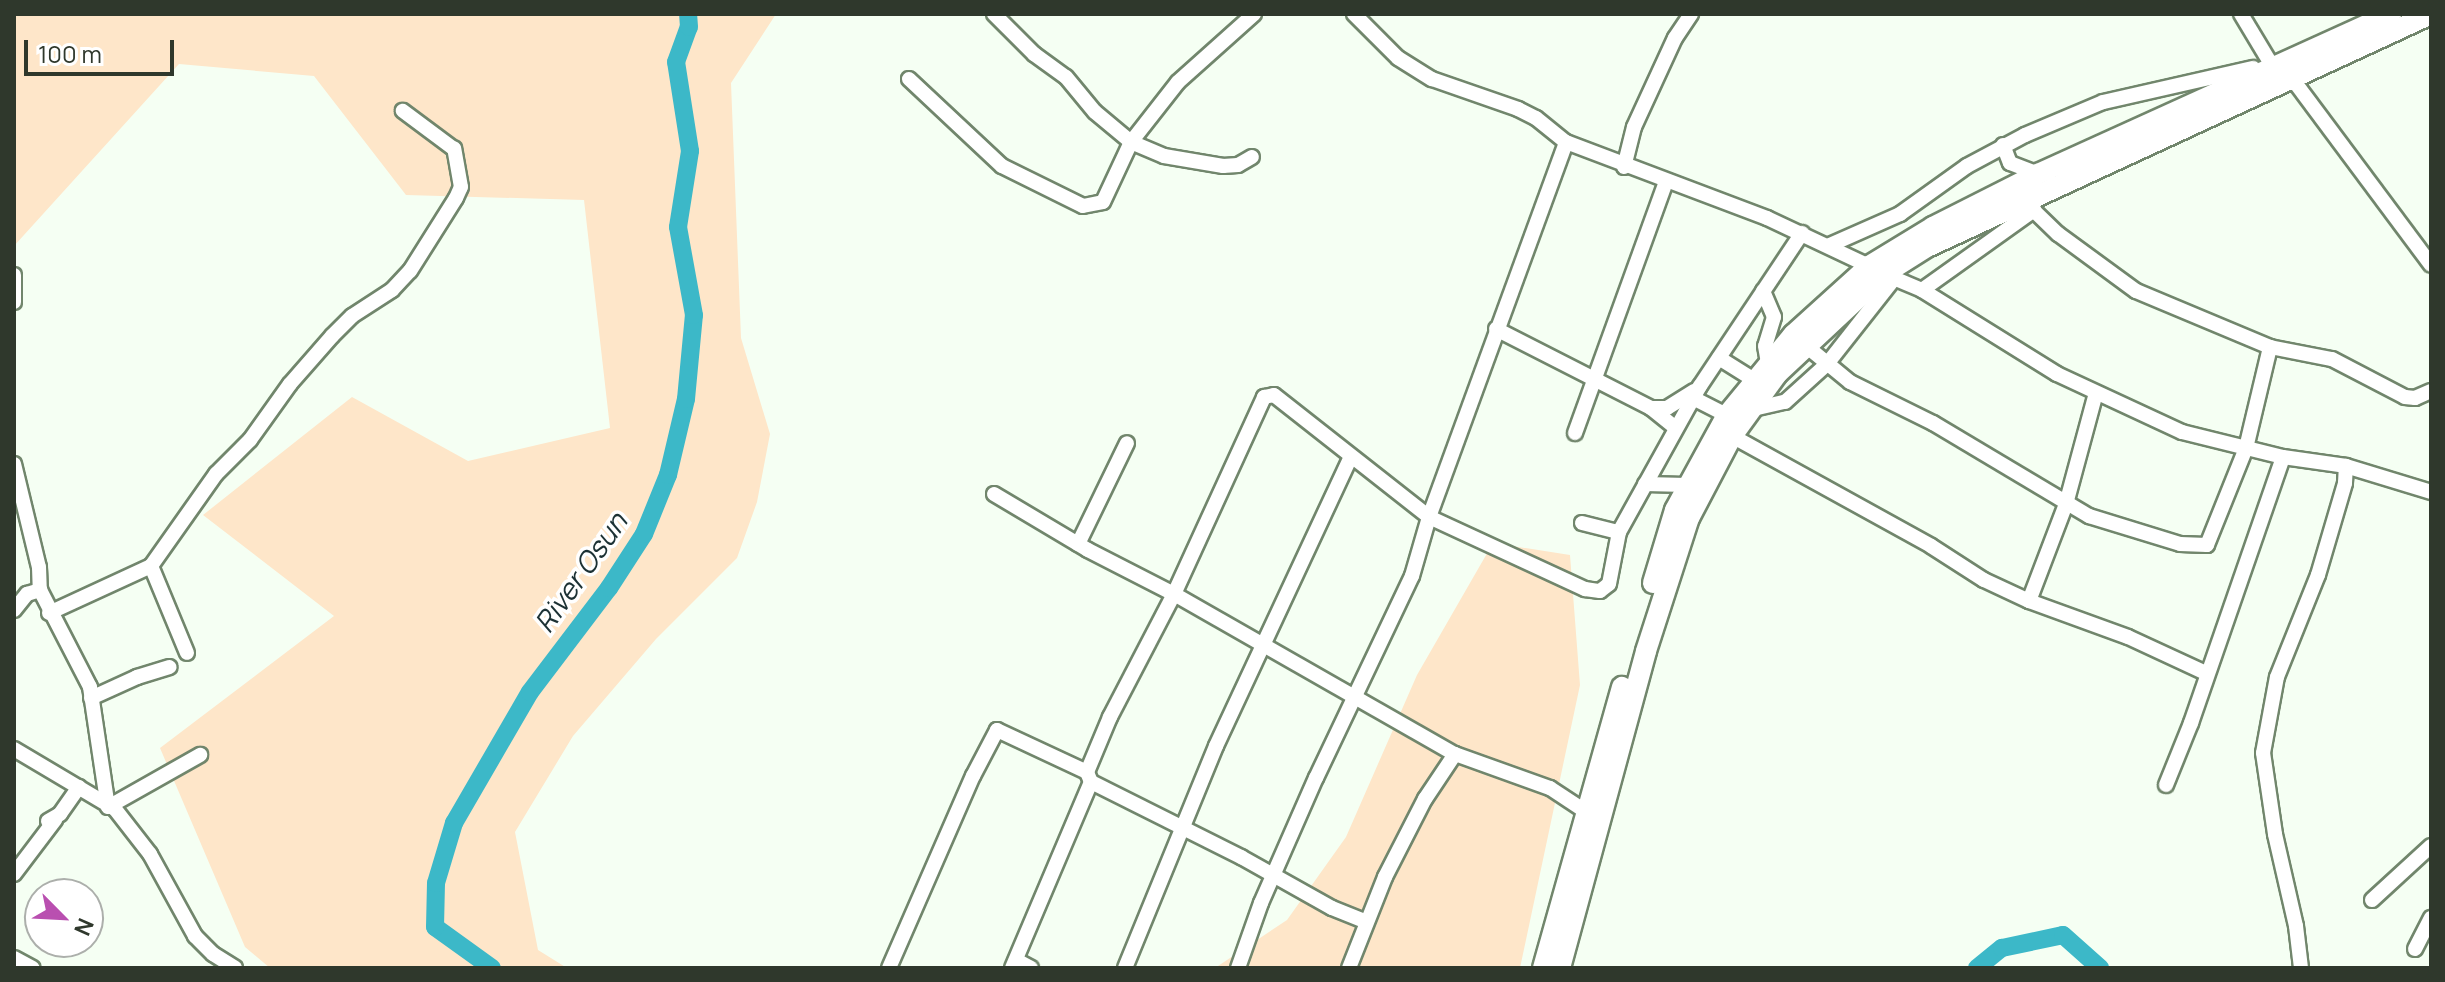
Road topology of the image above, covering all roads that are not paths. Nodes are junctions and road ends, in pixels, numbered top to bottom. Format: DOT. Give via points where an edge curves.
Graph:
graph roads {
  1 [pos="994,14"];
  2 [pos="1254,14"];
  3 [pos="1354,14"];
  4 [pos="1691,14"];
  5 [pos="2241,14"];
  6 [pos="2431,14"];
  7 [pos="2388,15"];
  8 [pos="2278,69"];
  9 [pos="909,79"];
  10 [pos="403,111"];
  11 [pos="1131,142"];
  12 [pos="1566,142"];
  13 [pos="2003,145"];
  14 [pos="1252,157"];
  15 [pos="1624,167"];
  16 [pos="2038,174"];
  17 [pos="1666,182"];
  18 [pos="2030,206"];
  19 [pos="1802,233"];
  20 [pos="1830,245"];
  21 [pos="2431,265"];
  22 [pos="1882,273"];
  23 [pos="14,275"];
  24 [pos="1922,290"];
  25 [pos="1763,291"];
  26 [pos="14,302"];
  27 [pos="1774,317"];
  28 [pos="1496,329"];
  29 [pos="1799,340"];
  30 [pos="2270,347"];
  31 [pos="1719,358"];
  32 [pos="1768,363"];
  33 [pos="1827,364"];
  34 [pos="1594,379"];
  35 [pos="1753,379"];
  36 [pos="2431,391"];
  37 [pos="1697,392"];
  38 [pos="2096,393"];
  39 [pos="1651,408"];
  40 [pos="1749,410"];
  41 [pos="1727,415"];
  42 [pos="1676,428"];
  43 [pos="1575,433"];
  44 [pos="1732,436"];
  45 [pos="1127,443"];
  46 [pos="2246,448"];
  47 [pos="1351,457"];
  48 [pos="2283,457"];
  49 [pos="14,464"];
  50 [pos="2346,466"];
  51 [pos="1645,484"];
  52 [pos="1687,485"];
  53 [pos="2431,492"];
  54 [pos="994,494"];
  55 [pos="2066,504"];
  56 [pos="1429,517"];
  57 [pos="1582,523"];
  58 [pos="1619,532"];
  59 [pos="1078,544"];
  60 [pos="151,566"];
  61 [pos="40,590"];
  62 [pos="1174,594"];
  63 [pos="2029,601"];
  64 [pos="14,610"];
  65 [pos="49,613"];
  66 [pos="1264,644"];
  67 [pos="187,653"];
  68 [pos="169,667"];
  69 [pos="2206,673"];
  70 [pos="91,698"];
  71 [pos="1356,698"];
  72 [pos="14,749"];
  73 [pos="1455,754"];
  74 [pos="200,755"];
  75 [pos="1089,777"];
  76 [pos="2166,785"];
  77 [pos="79,787"];
  78 [pos="108,807"];
  79 [pos="1585,811"];
  80 [pos="1183,827"];
  81 [pos="2431,846"];
  82 [pos="14,874"];
  83 [pos="1273,875"];
  84 [pos="2372,900"];
  85 [pos="2431,918"];
  86 [pos="1366,922"];
  87 [pos="2415,949"];
  88 [pos="14,958"];
  89 [pos="1014,964"];
  90 [pos="1552,966"];
  91 [pos="33,968"];
  92 [pos="234,968"];
  93 [pos="889,968"];
  94 [pos="1031,968"];
  95 [pos="1125,968"];
  96 [pos="1238,968"];
  97 [pos="1349,968"];
  98 [pos="2301,968"];
  1 -- 11 [label="street"];
  2 -- 11 [label="street" via="1178,82"];
  3 -- 12 [label="street" via="1398,58 1469,95 1536,118"];
  4 -- 15 [label="street" via="1634,127"];
  5 -- 8 [label="street"];
  6 -- 8 [label="highway"];
  7 -- 8 [label="highway"];
  8 -- 13 [label="street" via="2103,102"];
  8 -- 16 [label="highway"];
  8 -- 18 [label="highway"];
  8 -- 21 [label="street"];
  9 -- 11 [label="street" via="1002,166 1083,206 1103,202"];
  10 -- 60 [label="street" via="454,149 461,187 456,198 410,271 332,336 250,440 216,474"];
  11 -- 14 [label="street" via="1164,156 1223,166"];
  12 -- 15 [label="street"];
  12 -- 28 [label="street"];
  13 -- 16 [label="street" via="2010,163"];
  13 -- 20 [label="street" via="1900,214"];
  15 -- 17 [label="street"];
  16 -- 22 [label="highway" via="1933,227"];
  17 -- 19 [label="street"];
  17 -- 34 [label="street"];
  18 -- 22 [label="highway" via="1927,247"];
  18 -- 24 [label="street"];
  18 -- 30 [label="street" via="2058,234 2136,291"];
  19 -- 20 [label="street"];
  19 -- 25 [label="street"];
  20 -- 22 [label="street"];
  22 -- 24 [label="street"];
  22 -- 29 [label="highway"];
  22 -- 33 [label="street"];
  23 -- 26 [label="street"];
  24 -- 38 [label="street"];
  25 -- 27 [label="street"];
  25 -- 31 [label="street"];
  27 -- 29 [label="street"];
  27 -- 32 [label="street" via="1766,335"];
  28 -- 34 [label="street"];
  28 -- 56 [label="street"];
  29 -- 32 [label="highway"];
  29 -- 33 [label="street"];
  29 -- 40 [label="highway"];
  30 -- 36 [label="street" via="2332,359 2405,397"];
  30 -- 46 [label="street"];
  31 -- 35 [label="street"];
  31 -- 37 [label="street"];
  32 -- 35 [label="highway"];
  33 -- 40 [label="street" via="1785,402"];
  33 -- 55 [label="street"];
  34 -- 39 [label="street"];
  34 -- 43 [label="street"];
  35 -- 41 [label="highway"];
  37 -- 39 [label="street" via="1667,408"];
  37 -- 41 [label="street"];
  37 -- 42 [label="street"];
  38 -- 46 [label="street" via="2182,432"];
  38 -- 55 [label="street"];
  39 -- 42 [label="street"];
  40 -- 44 [label="highway"];
  41 -- 52 [label="highway"];
  42 -- 51 [label="street"];
  44 -- 63 [label="street"];
  44 -- 90 [label="highway" via="1689,518 1668,578"];
  45 -- 59 [label="street"];
  46 -- 48 [label="street"];
  46 -- 55 [label="street" via="2211,539 2200,548 2115,526"];
  47 -- 56 [label="street"];
  47 -- 62 [label="street" via="1274,395 1264,397"];
  47 -- 66 [label="street"];
  48 -- 50 [label="street"];
  48 -- 69 [label="street"];
  49 -- 61 [label="street"];
  50 -- 53 [label="street"];
  50 -- 98 [label="street" via="2318,575 2277,677 2263,753"];
  51 -- 52 [label="street"];
  51 -- 58 [label="street"];
  52 -- 79 [label="highway" via="1664,544"];
  54 -- 59 [label="street"];
  55 -- 63 [label="street"];
  56 -- 58 [label="street" via="1585,589 1600,591 1613,572"];
  56 -- 71 [label="street" via="1412,576"];
  57 -- 58 [label="street"];
  59 -- 62 [label="street"];
  60 -- 65 [label="street"];
  60 -- 67 [label="street"];
  61 -- 64 [label="street" via="27,594"];
  61 -- 65 [label="street"];
  62 -- 66 [label="street"];
  62 -- 75 [label="street" via="1110,717"];
  63 -- 69 [label="street"];
  65 -- 70 [label="street" via="70,646"];
  66 -- 71 [label="street"];
  66 -- 80 [label="street"];
  68 -- 70 [label="street"];
  69 -- 76 [label="street"];
  70 -- 78 [label="street"];
  71 -- 73 [label="street"];
  71 -- 83 [label="street"];
  72 -- 77 [label="street"];
  73 -- 79 [label="street" via="1550,788"];
  73 -- 86 [label="street" via="1425,799"];
  74 -- 78 [label="street"];
  75 -- 80 [label="street"];
  75 -- 89 [label="street"];
  75 -- 93 [label="street" via="997,730"];
  77 -- 78 [label="street"];
  77 -- 82 [label="street"];
  78 -- 92 [label="street" via="150,854 195,936"];
  79 -- 90 [label="highway"];
  80 -- 83 [label="street"];
  80 -- 95 [label="street"];
  81 -- 84 [label="street"];
  83 -- 86 [label="street"];
  83 -- 96 [label="street"];
  85 -- 87 [label="street"];
  86 -- 97 [label="street"];
  88 -- 91 [label="street"];
  89 -- 94 [label="street"];
}
